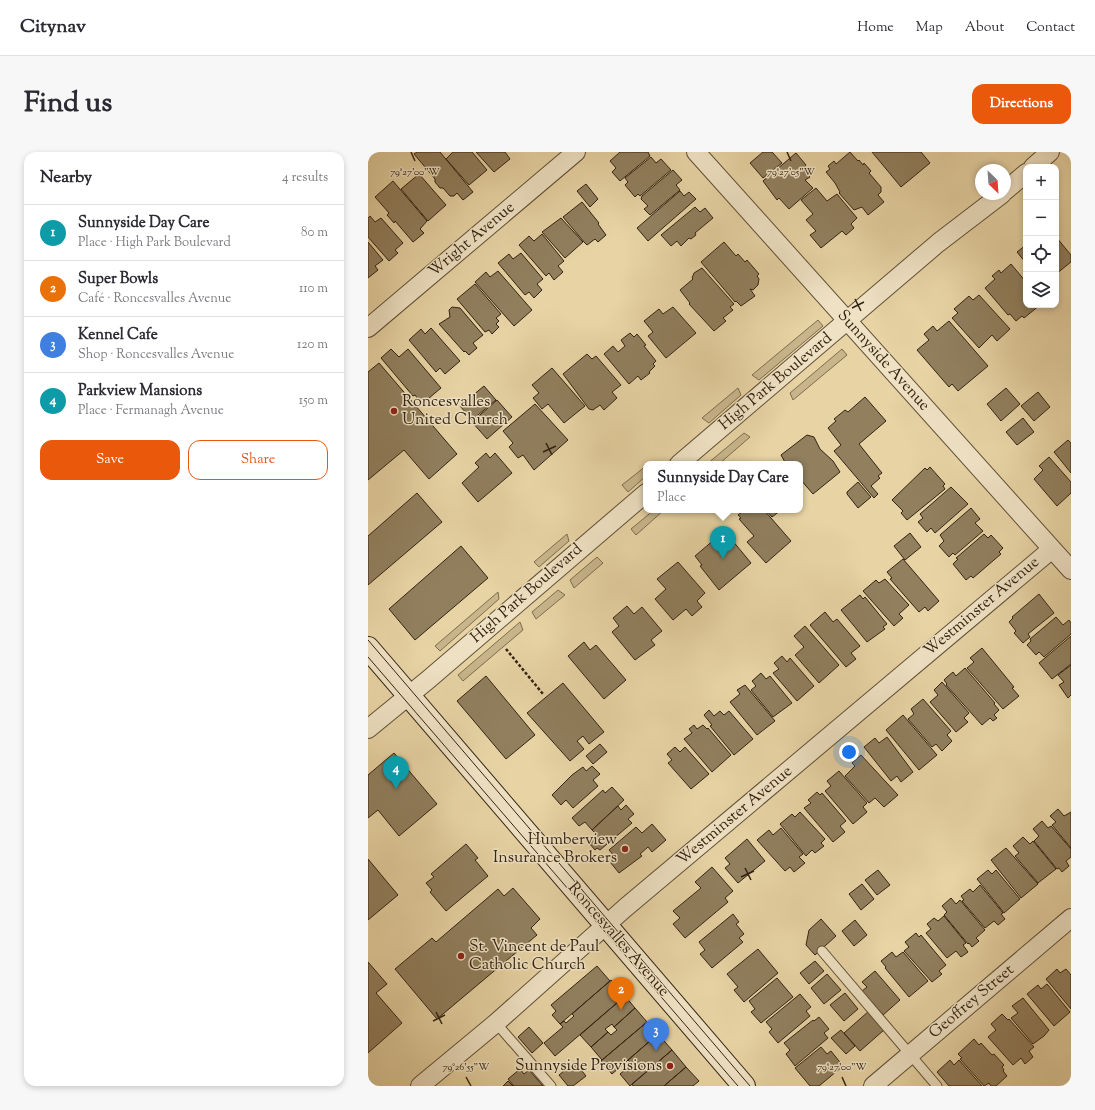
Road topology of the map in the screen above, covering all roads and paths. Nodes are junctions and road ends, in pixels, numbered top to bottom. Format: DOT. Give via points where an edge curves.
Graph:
graph roads {
  1 [pos="576,152"];
  2 [pos="696,152"];
  3 [pos="1050,152"];
  4 [pos="1036,164"];
  5 [pos="1023,176"];
  6 [pos="1011,186"];
  7 [pos="994,200"];
  8 [pos="848,322"];
  9 [pos="368,328"];
  10 [pos="684,461"];
  11 [pos="643,496"];
  12 [pos="1052,549"];
  13 [pos="1070,566"];
  14 [pos="368,648"];
  15 [pos="506,650"];
  16 [pos="543,694"];
  17 [pos="408,696"];
  18 [pos="368,729"];
  19 [pos="1071,918"];
  20 [pos="605,925"];
  21 [pos="822,950"];
  22 [pos="496,1023"];
  23 [pos="910,1055"];
  24 [pos="420,1086"];
  25 [pos="551,1086"];
  26 [pos="744,1086"];
  27 [pos="873,1086"];
  28 [pos="937,1086"];
  1 -- 9 [label="street, Wright Avenue"];
  2 -- 8 [label="street, Sunnyside Avenue"];
  3 -- 4 [label="street"];
  5 -- 6 [label="street"];
  7 -- 8 [label="street, High Park Boulevard" via="938,243"];
  8 -- 10 [label="street, High Park Boulevard"];
  8 -- 12 [label="street, Sunnyside Avenue"];
  11 -- 17 [label="street, High Park Boulevard"];
  12 -- 13 [label="street, Sunnyside Avenue"];
  12 -- 20 [label="street, Westminster Avenue"];
  14 -- 17 [label="street, Roncesvalles Avenue"];
  15 -- 16 [label="path"];
  17 -- 18 [label="street, High Park Boulevard"];
  17 -- 20 [label="street, Roncesvalles Avenue"];
  19 -- 23 [label="street, Geoffrey Street"];
  20 -- 22 [label="street, Westminster Avenue"];
  20 -- 26 [label="street, Roncesvalles Avenue"];
  21 -- 23 [label="lane"];
  22 -- 24 [label="street, Westminster Avenue"];
  22 -- 25 [label="lane"];
  23 -- 27 [label="street, Geoffrey Street"];
  23 -- 28 [label="lane"];
}
